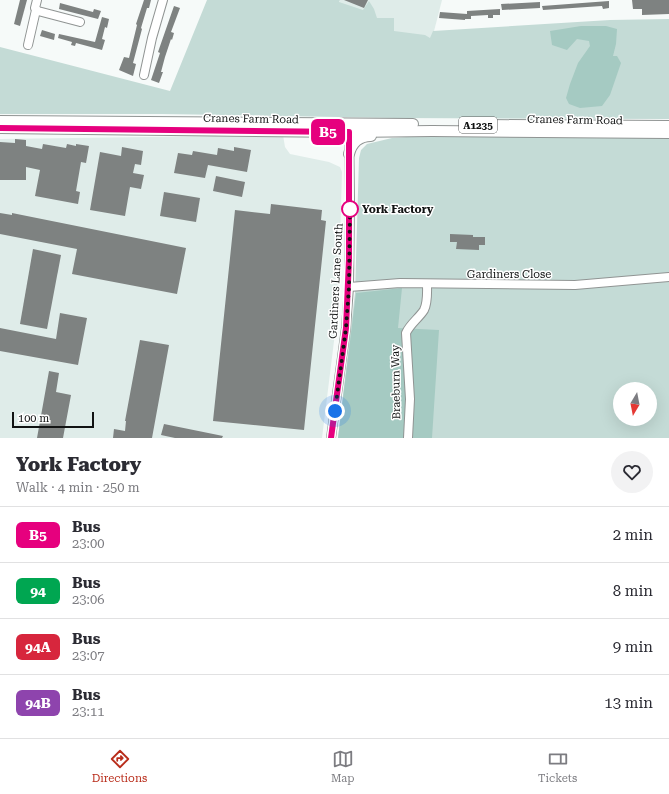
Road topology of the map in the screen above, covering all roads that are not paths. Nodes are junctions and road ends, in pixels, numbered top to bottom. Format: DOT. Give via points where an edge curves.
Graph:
graph roads {
  1 [pos="37,0"];
  2 [pos="163,0"];
  3 [pos="36,10"];
  4 [pos="80,22"];
  5 [pos="28,45"];
  6 [pos="144,74"];
  7 [pos="0,121"];
  8 [pos="669,126"];
  9 [pos="0,128"];
  10 [pos="314,128"];
  11 [pos="349,128"];
  12 [pos="411,131"];
  13 [pos="669,133"];
  14 [pos="349,154"];
  15 [pos="669,277"];
  16 [pos="427,284"];
  17 [pos="349,287"];
  18 [pos="331,438"];
  19 [pos="408,438"];
  1 -- 3 [label="street"];
  2 -- 6 [label="street"];
  3 -- 4 [label="street"];
  3 -- 5 [label="street"];
  7 -- 10 [label="main road, Cranes Farm Road / A1235"];
  8 -- 11 [label="main road, Cranes Farm Road / A1235"];
  9 -- 10 [label="main road, Cranes Farm Road / A1235"];
  10 -- 11 [label="main road, Cranes Farm Road / A1235"];
  11 -- 12 [label="main road, Cranes Farm Road / A1235"];
  11 -- 14 [label="street, Gardiners Lane South"];
  12 -- 13 [label="main road, Cranes Farm Road / A1235"];
  12 -- 14 [label="main road, A1235" via="363,137 354,143"];
  14 -- 17 [label="street, Gardiners Lane South"];
  15 -- 16 [label="street, Gardiners Close" via="576,285"];
  16 -- 17 [label="street, Gardiners Close"];
  16 -- 19 [label="street, Braeburn Way" via="426,304 406,334 410,399"];
  17 -- 18 [label="street, Gardiners Lane South"];
}
